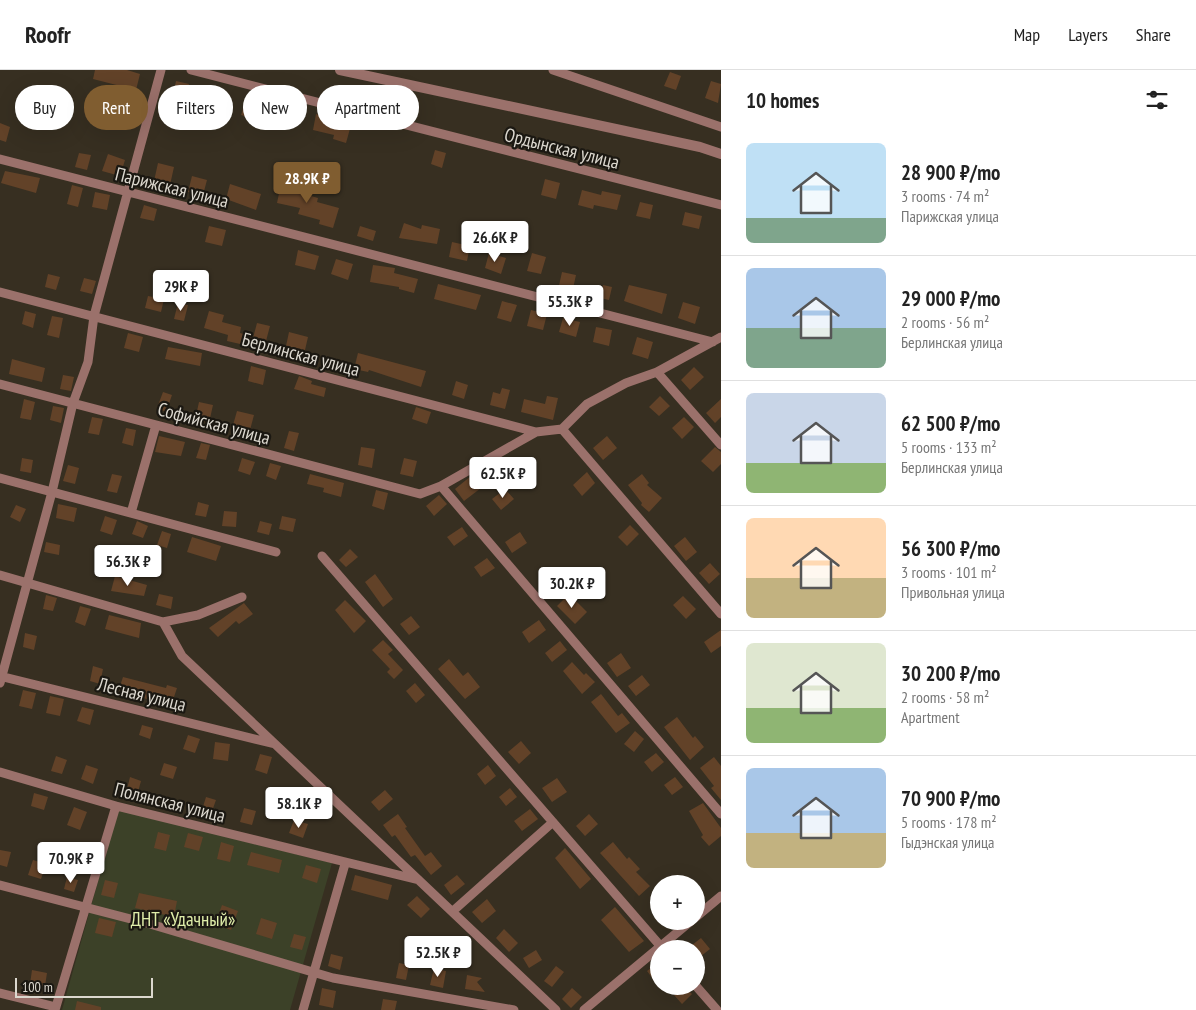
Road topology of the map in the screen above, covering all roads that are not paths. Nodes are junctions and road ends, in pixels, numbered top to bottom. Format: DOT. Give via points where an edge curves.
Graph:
graph roads {
  1 [pos="161,70"];
  2 [pos="191,70"];
  3 [pos="340,70"];
  4 [pos="553,70"];
  5 [pos="721,127"];
  6 [pos="721,154"];
  7 [pos="0,159"];
  8 [pos="128,193"];
  9 [pos="721,205"];
  10 [pos="0,292"];
  11 [pos="94,316"];
  12 [pos="717,340"];
  13 [pos="657,372"];
  14 [pos="0,384"];
  15 [pos="73,403"];
  16 [pos="156,425"];
  17 [pos="562,429"];
  18 [pos="536,432"];
  19 [pos="721,445"];
  20 [pos="0,478"];
  21 [pos="441,486"];
  22 [pos="52,492"];
  23 [pos="131,513"];
  24 [pos="276,552"];
  25 [pos="322,556"];
  26 [pos="0,575"];
  27 [pos="27,582"];
  28 [pos="242,597"];
  29 [pos="721,614"];
  30 [pos="163,622"];
  31 [pos="1,678"];
  32 [pos="276,744"];
  33 [pos="0,772"];
  34 [pos="116,806"];
  35 [pos="721,814"];
  36 [pos="553,822"];
  37 [pos="345,864"];
  38 [pos="420,880"];
  39 [pos="0,885"];
  40 [pos="721,896"];
  41 [pos="83,909"];
  42 [pos="705,909"];
  43 [pos="453,911"];
  44 [pos="681,930"];
  45 [pos="655,940"];
  46 [pos="671,940"];
  47 [pos="650,958"];
  48 [pos="315,972"];
  49 [pos="0,993"];
  50 [pos="704,995"];
  51 [pos="56,1008"];
  52 [pos="303,1010"];
  53 [pos="514,1010"];
  54 [pos="556,1010"];
  55 [pos="584,1010"];
  56 [pos="717,1010"];
  1 -- 8 [label="street"];
  2 -- 9 [label="street, Ордынская улица"];
  3 -- 6 [label="street"];
  4 -- 5 [label="street"];
  7 -- 8 [label="street, Парижская улица"];
  8 -- 11 [label="street"];
  8 -- 12 [label="street, Парижская улица"];
  10 -- 11 [label="street, Берлинская улица"];
  11 -- 15 [label="street" via="88,362"];
  11 -- 18 [label="street, Берлинская улица"];
  12 -- 13 [label="street"];
  13 -- 17 [label="street" via="626,383 587,404"];
  13 -- 19 [label="street"];
  14 -- 15 [label="street, Софийская улица"];
  15 -- 16 [label="street, Софийская улица"];
  15 -- 22 [label="street"];
  16 -- 21 [label="street, Софийская улица" via="420,494"];
  16 -- 23 [label="street"];
  17 -- 18 [label="street"];
  17 -- 29 [label="street"];
  18 -- 21 [label="street"];
  20 -- 22 [label="street"];
  21 -- 35 [label="street"];
  22 -- 23 [label="street"];
  22 -- 27 [label="street"];
  23 -- 24 [label="street"];
  25 -- 36 [label="street"];
  26 -- 27 [label="street"];
  27 -- 30 [label="street"];
  27 -- 31 [label="street"];
  28 -- 30 [label="street" via="198,615"];
  30 -- 32 [label="street" via="182,656"];
  31 -- 32 [label="street, Лесная улица"];
  32 -- 38 [label="street"];
  33 -- 34 [label="street, Полянская улица"];
  34 -- 37 [label="street, Полянская улица"];
  34 -- 41 [label="street"];
  36 -- 43 [label="street"];
  36 -- 45 [label="street"];
  37 -- 38 [label="street, Полянская улица"];
  37 -- 48 [label="street"];
  38 -- 43 [label="street"];
  39 -- 41 [label="street"];
  40 -- 42 [label="street"];
  41 -- 48 [label="street" via="150,924"];
  41 -- 51 [label="street"];
  43 -- 54 [label="street"];
  44 -- 46 [label="street"];
  47 -- 55 [label="street"];
  48 -- 52 [label="street"];
  48 -- 53 [label="street" via="333,978"];
  49 -- 51 [label="street"];
  50 -- 56 [label="street"];
}
